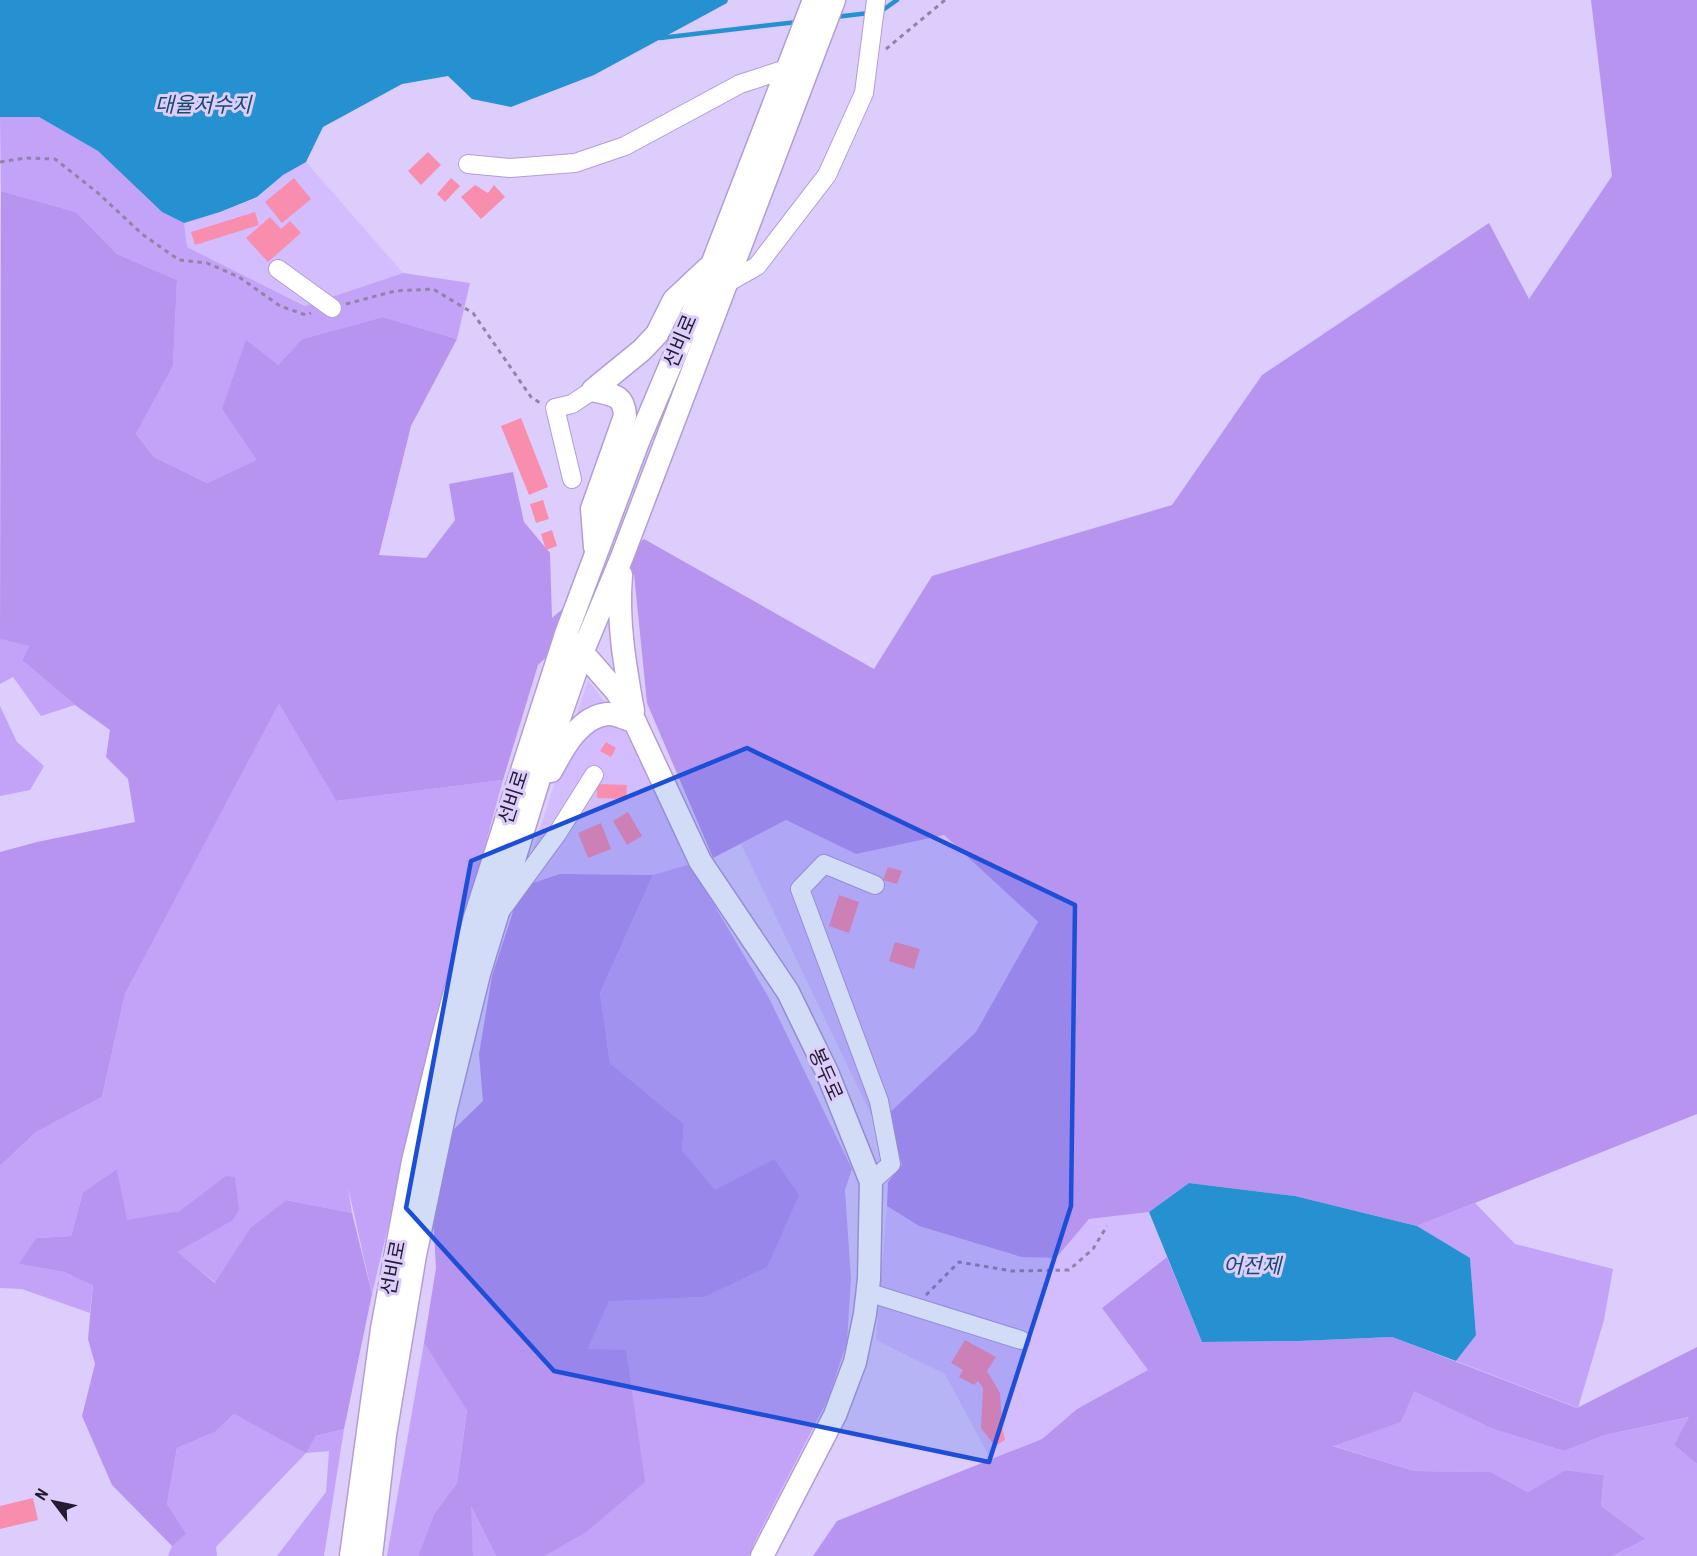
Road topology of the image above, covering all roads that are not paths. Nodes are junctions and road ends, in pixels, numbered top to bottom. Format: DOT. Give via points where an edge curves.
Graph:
graph roads {
  1 [pos="814,0"];
  2 [pos="834,0"];
  3 [pos="876,0"];
  4 [pos="796,72"];
  5 [pos="468,164"];
  6 [pos="712,265"];
  7 [pos="278,269"];
  8 [pos="727,283"];
  9 [pos="332,308"];
  10 [pos="593,390"];
  11 [pos="572,479"];
  12 [pos="595,556"];
  13 [pos="622,557"];
  14 [pos="566,634"];
  15 [pos="582,653"];
  16 [pos="635,722"];
  17 [pos="594,775"];
  18 [pos="530,811"];
  19 [pos="875,885"];
  20 [pos="498,915"];
  21 [pos="871,1182"];
  22 [pos="867,1292"];
  23 [pos="1021,1340"];
  24 [pos="351,1556"];
  25 [pos="371,1556"];
  26 [pos="762,1556"];
  1 -- 4 [label="main road"];
  2 -- 4 [label="main road"];
  3 -- 8 [label="street" via="864,93 827,175 757,266"];
  4 -- 5 [label="street" via="740,84 625,146 576,163 510,168"];
  4 -- 6 [label="main road, 선비로"];
  4 -- 8 [label="main road, 선비로"];
  6 -- 10 [label="main road" via="674,300 650,342"];
  6 -- 12 [label="main road, 선비로"];
  7 -- 9 [label="street"];
  8 -- 13 [label="main road, 선비로"];
  10 -- 11 [label="street" via="572,404 555,408"];
  10 -- 12 [label="main road" via="617,396 624,405 625,416 592,509"];
  12 -- 14 [label="main road, 선비로"];
  13 -- 15 [label="main road, 선비로"];
  13 -- 16 [label="main road" via="618,601"];
  14 -- 15 [label="main road, 봉두로"];
  14 -- 24 [label="main road, 선비로" via="475,917 413,1161 382,1329"];
  15 -- 16 [label="main road, 봉두로" via="617,692"];
  15 -- 18 [label="main road, 선비로"];
  16 -- 18 [label="main road" via="609,714 594,717 578,729"];
  16 -- 21 [label="main road, 봉두로" via="700,861 788,992 827,1072"];
  17 -- 20 [label="street"];
  18 -- 20 [label="main road, 선비로"];
  19 -- 21 [label="street" via="824,864 800,889 879,1101 891,1164"];
  20 -- 25 [label="main road, 선비로" via="479,974 445,1112 415,1256 385,1435"];
  21 -- 22 [label="main road, 봉두로"];
  22 -- 23 [label="street"];
  22 -- 26 [label="main road, 봉두로" via="855,1362 835,1415"];
}
